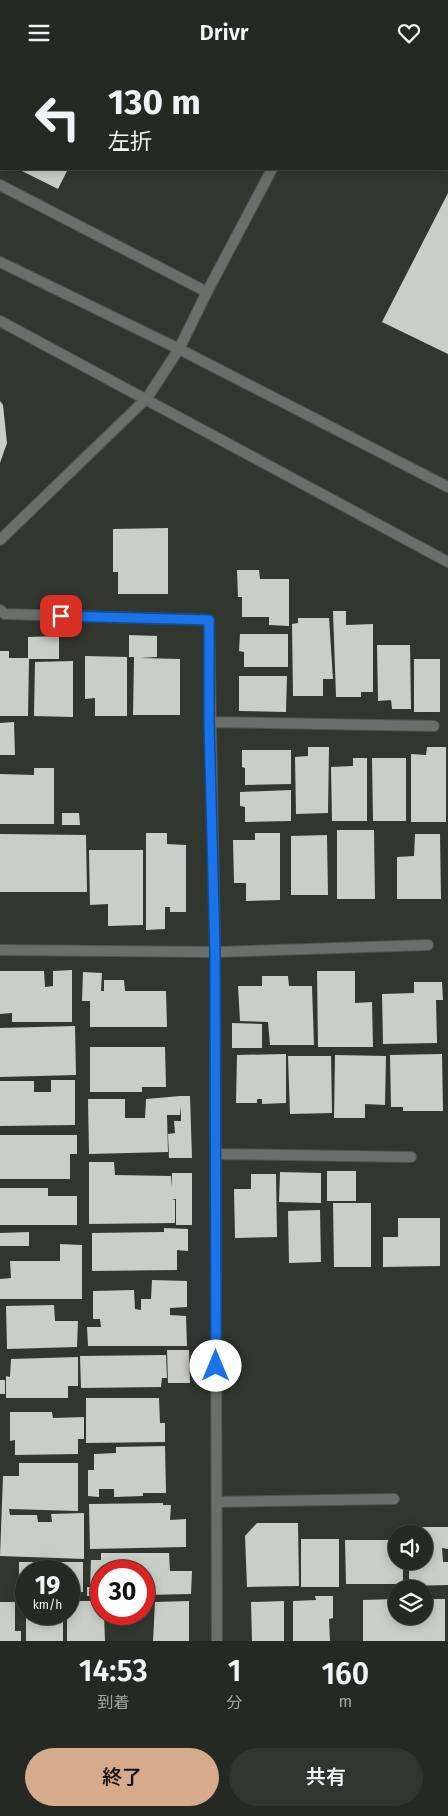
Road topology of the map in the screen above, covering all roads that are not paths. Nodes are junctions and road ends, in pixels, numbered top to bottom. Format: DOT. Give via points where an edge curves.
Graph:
graph roads {
  1 [pos="271,170"];
  2 [pos="0,185"];
  3 [pos="0,262"];
  4 [pos="207,292"];
  5 [pos="0,321"];
  6 [pos="179,349"];
  7 [pos="147,398"];
  8 [pos="448,487"];
  9 [pos="0,540"];
  10 [pos="448,563"];
  11 [pos="0,610"];
  12 [pos="209,722"];
  13 [pos="434,726"];
  14 [pos="428,945"];
  15 [pos="0,950"];
  16 [pos="215,952"];
  17 [pos="216,1153"];
  18 [pos="411,1157"];
  19 [pos="394,1499"];
  20 [pos="217,1502"];
  21 [pos="217,1641"];
  1 -- 4 [label="street"];
  2 -- 4 [label="street"];
  3 -- 6 [label="street"];
  4 -- 6 [label="street"];
  5 -- 7 [label="street"];
  6 -- 7 [label="street"];
  6 -- 8 [label="street"];
  7 -- 9 [label="street"];
  7 -- 10 [label="street"];
  11 -- 12 [label="street" via="5,614 209,620"];
  12 -- 13 [label="street"];
  12 -- 16 [label="street"];
  14 -- 16 [label="street"];
  15 -- 16 [label="street"];
  16 -- 17 [label="street"];
  17 -- 18 [label="street"];
  17 -- 20 [label="street"];
  19 -- 20 [label="street"];
  20 -- 21 [label="street"];
}
